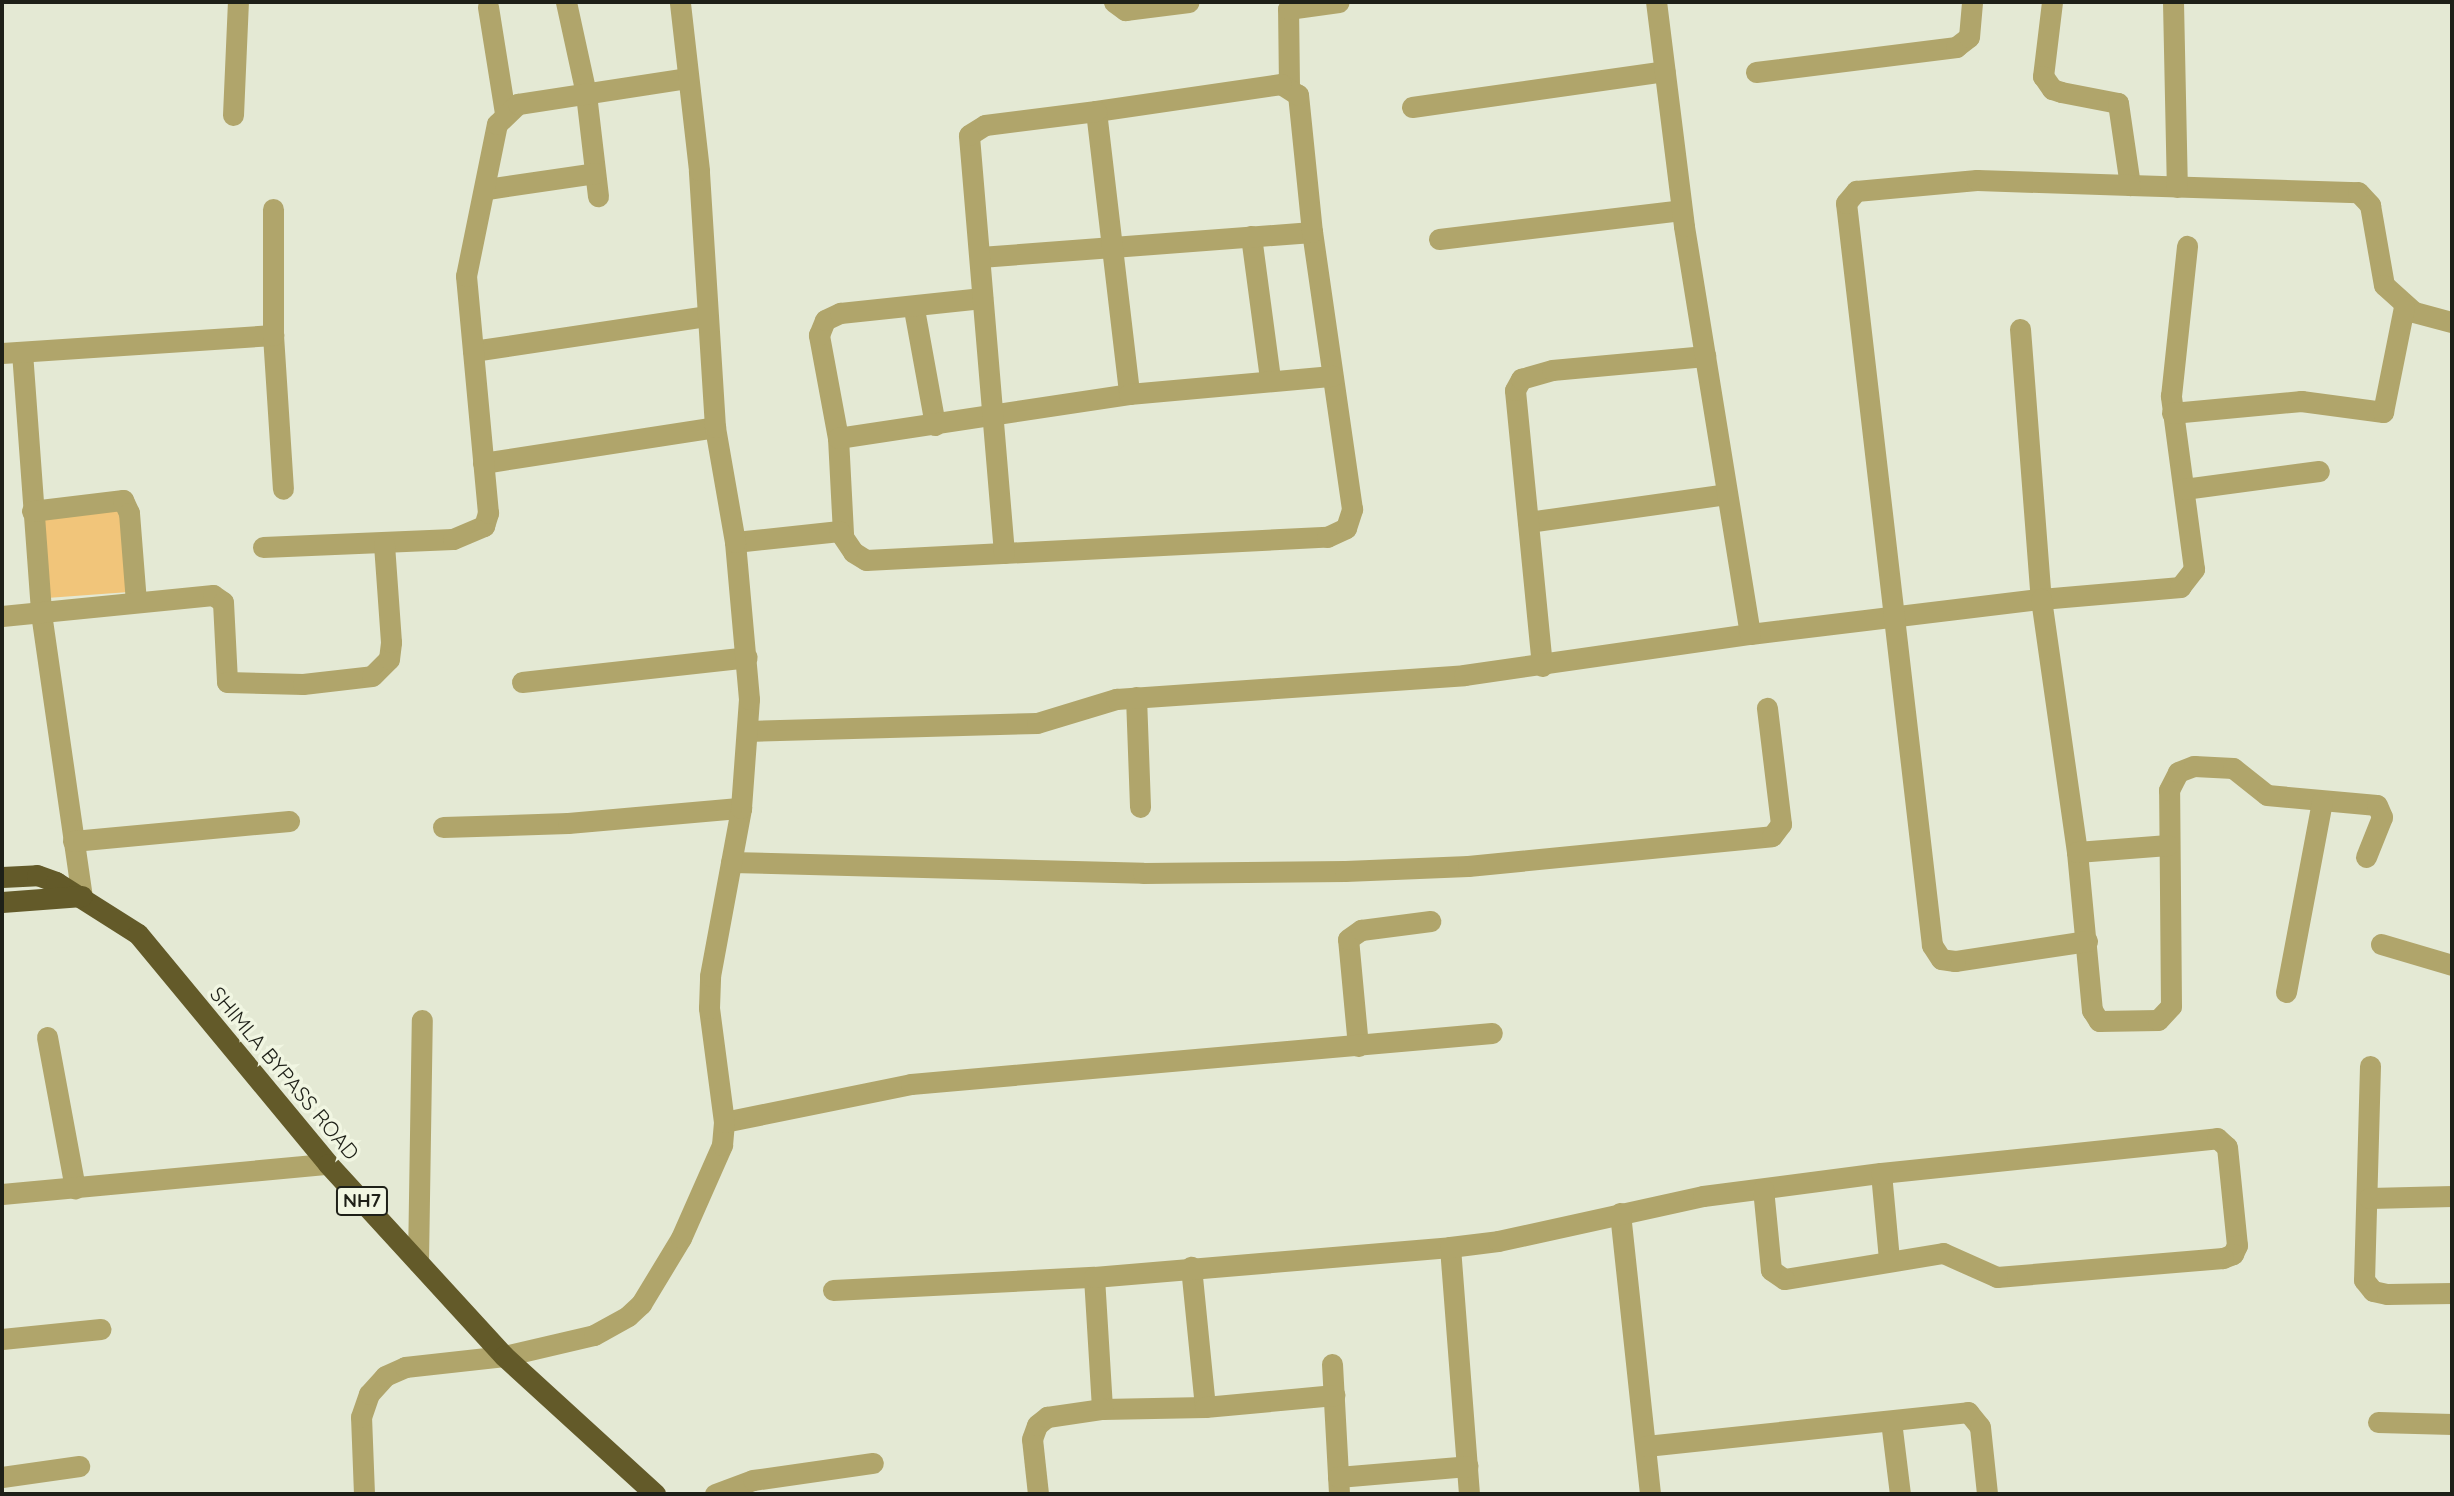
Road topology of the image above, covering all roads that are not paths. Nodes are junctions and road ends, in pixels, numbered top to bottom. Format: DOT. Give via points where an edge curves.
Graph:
graph roads {
  1 [pos="239,2"];
  2 [pos="565,2"];
  3 [pos="680,2"];
  4 [pos="1114,2"];
  5 [pos="1188,2"];
  6 [pos="1339,2"];
  7 [pos="1656,2"];
  8 [pos="1972,2"];
  9 [pos="2052,2"];
  10 [pos="2173,2"];
  11 [pos="488,7"];
  12 [pos="1664,71"];
  13 [pos="1756,72"];
  14 [pos="688,78"];
  15 [pos="1289,86"];
  16 [pos="586,94"];
  17 [pos="1412,107"];
  18 [pos="1096,111"];
  19 [pos="505,113"];
  20 [pos="233,115"];
  21 [pos="595,173"];
  22 [pos="2130,185"];
  23 [pos="2176,187"];
  24 [pos="487,189"];
  25 [pos="598,196"];
  26 [pos="273,209"];
  27 [pos="1681,210"];
  28 [pos="1312,233"];
  29 [pos="1251,236"];
  30 [pos="1439,239"];
  31 [pos="1111,246"];
  32 [pos="2187,246"];
  33 [pos="980,257"];
  34 [pos="982,299"];
  35 [pos="2404,307"];
  36 [pos="914,309"];
  37 [pos="707,316"];
  38 [pos="2452,321"];
  39 [pos="2020,328"];
  40 [pos="273,335"];
  41 [pos="473,351"];
  42 [pos="12,352"];
  43 [pos="1705,356"];
  44 [pos="1332,376"];
  45 [pos="1270,379"];
  46 [pos="1129,394"];
  47 [pos="2172,413"];
  48 [pos="996,416"];
  49 [pos="935,425"];
  50 [pos="715,427"];
  51 [pos="838,438"];
  52 [pos="483,463"];
  53 [pos="2319,471"];
  54 [pos="283,489"];
  55 [pos="2184,489"];
  56 [pos="1726,494"];
  57 [pos="32,511"];
  58 [pos="1528,522"];
  59 [pos="843,533"];
  60 [pos="735,542"];
  61 [pos="384,544"];
  62 [pos="263,547"];
  63 [pos="1004,553"];
  64 [pos="2040,599"];
  65 [pos="136,602"];
  66 [pos="41,612"];
  67 [pos="2,616"];
  68 [pos="1896,617"];
  69 [pos="1750,635"];
  70 [pos="747,657"];
  71 [pos="1542,666"];
  72 [pos="522,682"];
  73 [pos="1136,698"];
  74 [pos="1767,708"];
  75 [pos="747,731"];
  76 [pos="2322,801"];
  77 [pos="1140,807"];
  78 [pos="741,808"];
  79 [pos="289,821"];
  80 [pos="443,827"];
  81 [pos="73,841"];
  82 [pos="2168,845"];
  83 [pos="2077,852"];
  84 [pos="2367,857"];
  85 [pos="731,862"];
  86 [pos="2,877"];
  87 [pos="82,896"];
  88 [pos="2,902"];
  89 [pos="1430,921"];
  90 [pos="2087,942"];
  91 [pos="2381,944"];
  92 [pos="2452,965"];
  93 [pos="2286,992"];
  94 [pos="422,1020"];
  95 [pos="1492,1034"];
  96 [pos="47,1037"];
  97 [pos="1359,1045"];
  98 [pos="2370,1066"];
  99 [pos="723,1122"];
  100 [pos="328,1164"];
  101 [pos="1881,1173"];
  102 [pos="75,1188"];
  103 [pos="1763,1189"];
  104 [pos="2,1194"];
  105 [pos="2452,1196"];
  106 [pos="2369,1198"];
  107 [pos="1620,1213"];
  108 [pos="1450,1247"];
  109 [pos="1889,1259"];
  110 [pos="418,1262"];
  111 [pos="1191,1267"];
  112 [pos="1094,1277"];
  113 [pos="833,1290"];
  114 [pos="2452,1293"];
  115 [pos="100,1329"];
  116 [pos="2,1339"];
  117 [pos="504,1356"];
  118 [pos="1332,1364"];
  119 [pos="1334,1395"];
  120 [pos="1205,1407"];
  121 [pos="1102,1409"];
  122 [pos="1891,1421"];
  123 [pos="2378,1422"];
  124 [pos="2452,1424"];
  125 [pos="1646,1446"];
  126 [pos="873,1462"];
  127 [pos="79,1466"];
  128 [pos="1468,1466"];
  129 [pos="2,1477"];
  130 [pos="1338,1485"];
  131 [pos="364,1494"];
  132 [pos="655,1494"];
  133 [pos="715,1494"];
  134 [pos="1038,1494"];
  135 [pos="1469,1494"];
  136 [pos="1650,1494"];
  137 [pos="1900,1494"];
  138 [pos="1987,1494"];
  1 -- 20 [label="street"];
  2 -- 16 [label="street"];
  3 -- 14 [label="street"];
  4 -- 5 [label="street" via="1125,10"];
  6 -- 15 [label="street" via="1288,9"];
  7 -- 12 [label="street"];
  8 -- 13 [label="street" via="1969,37 1956,47"];
  9 -- 22 [label="street" via="2043,76 2061,92 2118,103"];
  10 -- 23 [label="street"];
  11 -- 19 [label="street"];
  12 -- 17 [label="street"];
  12 -- 27 [label="street"];
  14 -- 16 [label="street"];
  14 -- 37 [label="street" via="699,170"];
  15 -- 18 [label="street"];
  15 -- 28 [label="street" via="1298,95"];
  16 -- 19 [label="street" via="518,104"];
  16 -- 21 [label="street"];
  18 -- 31 [label="street"];
  18 -- 33 [label="street" via="985,125 969,135"];
  19 -- 24 [label="street" via="498,124"];
  21 -- 24 [label="street"];
  21 -- 25 [label="street"];
  22 -- 23 [label="street"];
  22 -- 68 [label="street" via="1977,180 1856,191 1848,198"];
  23 -- 35 [label="street" via="2358,192 2370,205 2384,285"];
  24 -- 41 [label="street" via="466,276"];
  26 -- 40 [label="street"];
  27 -- 30 [label="street"];
  27 -- 43 [label="street"];
  28 -- 29 [label="street"];
  28 -- 44 [label="street"];
  29 -- 31 [label="street"];
  29 -- 45 [label="street"];
  31 -- 33 [label="street"];
  31 -- 46 [label="street"];
  32 -- 47 [label="street"];
  33 -- 34 [label="street"];
  34 -- 36 [label="street"];
  34 -- 48 [label="street"];
  35 -- 38 [label="street"];
  35 -- 47 [label="street" via="2384,412 2301,401"];
  36 -- 49 [label="street"];
  36 -- 51 [label="street" via="841,313 821,327"];
  37 -- 41 [label="street"];
  37 -- 50 [label="street"];
  39 -- 64 [label="street"];
  40 -- 42 [label="street"];
  40 -- 54 [label="street"];
  41 -- 52 [label="street"];
  42 -- 57 [label="street"];
  43 -- 56 [label="street"];
  43 -- 58 [label="street" via="1552,370 1521,379 1514,406"];
  44 -- 45 [label="street"];
  44 -- 63 [label="street" via="1352,509 1350,521 1339,534"];
  45 -- 46 [label="street"];
  46 -- 48 [label="street"];
  47 -- 55 [label="street"];
  48 -- 49 [label="street"];
  48 -- 63 [label="street"];
  49 -- 51 [label="street"];
  50 -- 52 [label="street"];
  50 -- 60 [label="street"];
  51 -- 59 [label="street"];
  52 -- 61 [label="street" via="488,513 479,531 453,539"];
  53 -- 55 [label="street"];
  55 -- 64 [label="street" via="2194,569 2185,585"];
  56 -- 58 [label="street"];
  56 -- 69 [label="street"];
  57 -- 65 [label="street" via="123,500 129,513"];
  57 -- 66 [label="street"];
  58 -- 71 [label="street"];
  59 -- 60 [label="street"];
  59 -- 63 [label="street" via="853,552 866,560"];
  60 -- 70 [label="street"];
  61 -- 62 [label="street"];
  61 -- 65 [label="street" via="391,642 389,659 372,676 303,684 228,682 219,597"];
  64 -- 68 [label="street"];
  64 -- 83 [label="street"];
  65 -- 66 [label="street"];
  66 -- 67 [label="street"];
  66 -- 81 [label="street"];
  68 -- 69 [label="street"];
  68 -- 90 [label="street" via="1935,953 1955,961"];
  69 -- 71 [label="street"];
  70 -- 72 [label="street"];
  70 -- 75 [label="street"];
  71 -- 73 [label="street"];
  73 -- 75 [label="street" via="1097,701 1037,723"];
  73 -- 77 [label="street"];
  74 -- 85 [label="street" via="1781,824 1772,836 1468,866 1345,871 1130,873"];
  75 -- 78 [label="street"];
  76 -- 82 [label="street" via="2267,795 2233,768 2194,766 2172,780"];
  76 -- 84 [label="street" via="2381,809"];
  76 -- 93 [label="street"];
  78 -- 80 [label="street" via="568,823"];
  78 -- 85 [label="street"];
  79 -- 81 [label="street"];
  81 -- 87 [label="street"];
  82 -- 83 [label="street"];
  82 -- 90 [label="street" via="2172,993 2168,1013 2158,1020 2095,1018"];
  83 -- 90 [label="street"];
  85 -- 99 [label="street" via="714,941 709,1008"];
  86 -- 87 [label="highway, SHIMLA BYPASS ROAD / NH7" via="37,875"];
  87 -- 88 [label="highway"];
  87 -- 100 [label="highway, SHIMLA BYPASS ROAD / NH7" via="138,934"];
  89 -- 97 [label="street" via="1361,930 1348,939"];
  91 -- 92 [label="street"];
  94 -- 110 [label="street"];
  95 -- 97 [label="street"];
  96 -- 102 [label="street"];
  97 -- 99 [label="street" via="911,1084"];
  98 -- 106 [label="street"];
  99 -- 117 [label="street" via="713,1172 641,1304 594,1335"];
  100 -- 102 [label="street"];
  100 -- 110 [label="highway, SHIMLA BYPASS ROAD / NH7"];
  101 -- 103 [label="street"];
  101 -- 109 [label="street"];
  101 -- 109 [label="street" via="2217,1138 2227,1147 2237,1234 2235,1250 2223,1258 1997,1277 1943,1253"];
  102 -- 104 [label="street"];
  103 -- 107 [label="street"];
  103 -- 109 [label="street" via="1770,1270 1778,1277"];
  105 -- 106 [label="street"];
  106 -- 114 [label="street" via="2364,1280 2369,1288 2387,1294"];
  107 -- 108 [label="street" via="1498,1241"];
  107 -- 125 [label="street"];
  108 -- 111 [label="street"];
  108 -- 128 [label="street"];
  110 -- 117 [label="highway, SHIMLA BYPASS ROAD / NH7"];
  111 -- 112 [label="street"];
  111 -- 120 [label="street"];
  112 -- 113 [label="street"];
  112 -- 121 [label="street"];
  115 -- 116 [label="street"];
  117 -- 131 [label="street" via="405,1367 385,1376 369,1394 361,1417"];
  117 -- 132 [label="highway, SHIMLA BYPASS ROAD / NH7"];
  118 -- 119 [label="street"];
  119 -- 120 [label="street"];
  119 -- 130 [label="street"];
  120 -- 121 [label="street"];
  121 -- 134 [label="street" via="1047,1417 1037,1425 1032,1439"];
  122 -- 125 [label="street"];
  122 -- 137 [label="street"];
  122 -- 138 [label="street" via="1959,1412 1973,1415 1982,1436"];
  123 -- 124 [label="street"];
  125 -- 136 [label="street"];
  126 -- 133 [label="street" via="753,1480"];
  127 -- 129 [label="street"];
  128 -- 130 [label="street"];
  128 -- 135 [label="street"];
}
